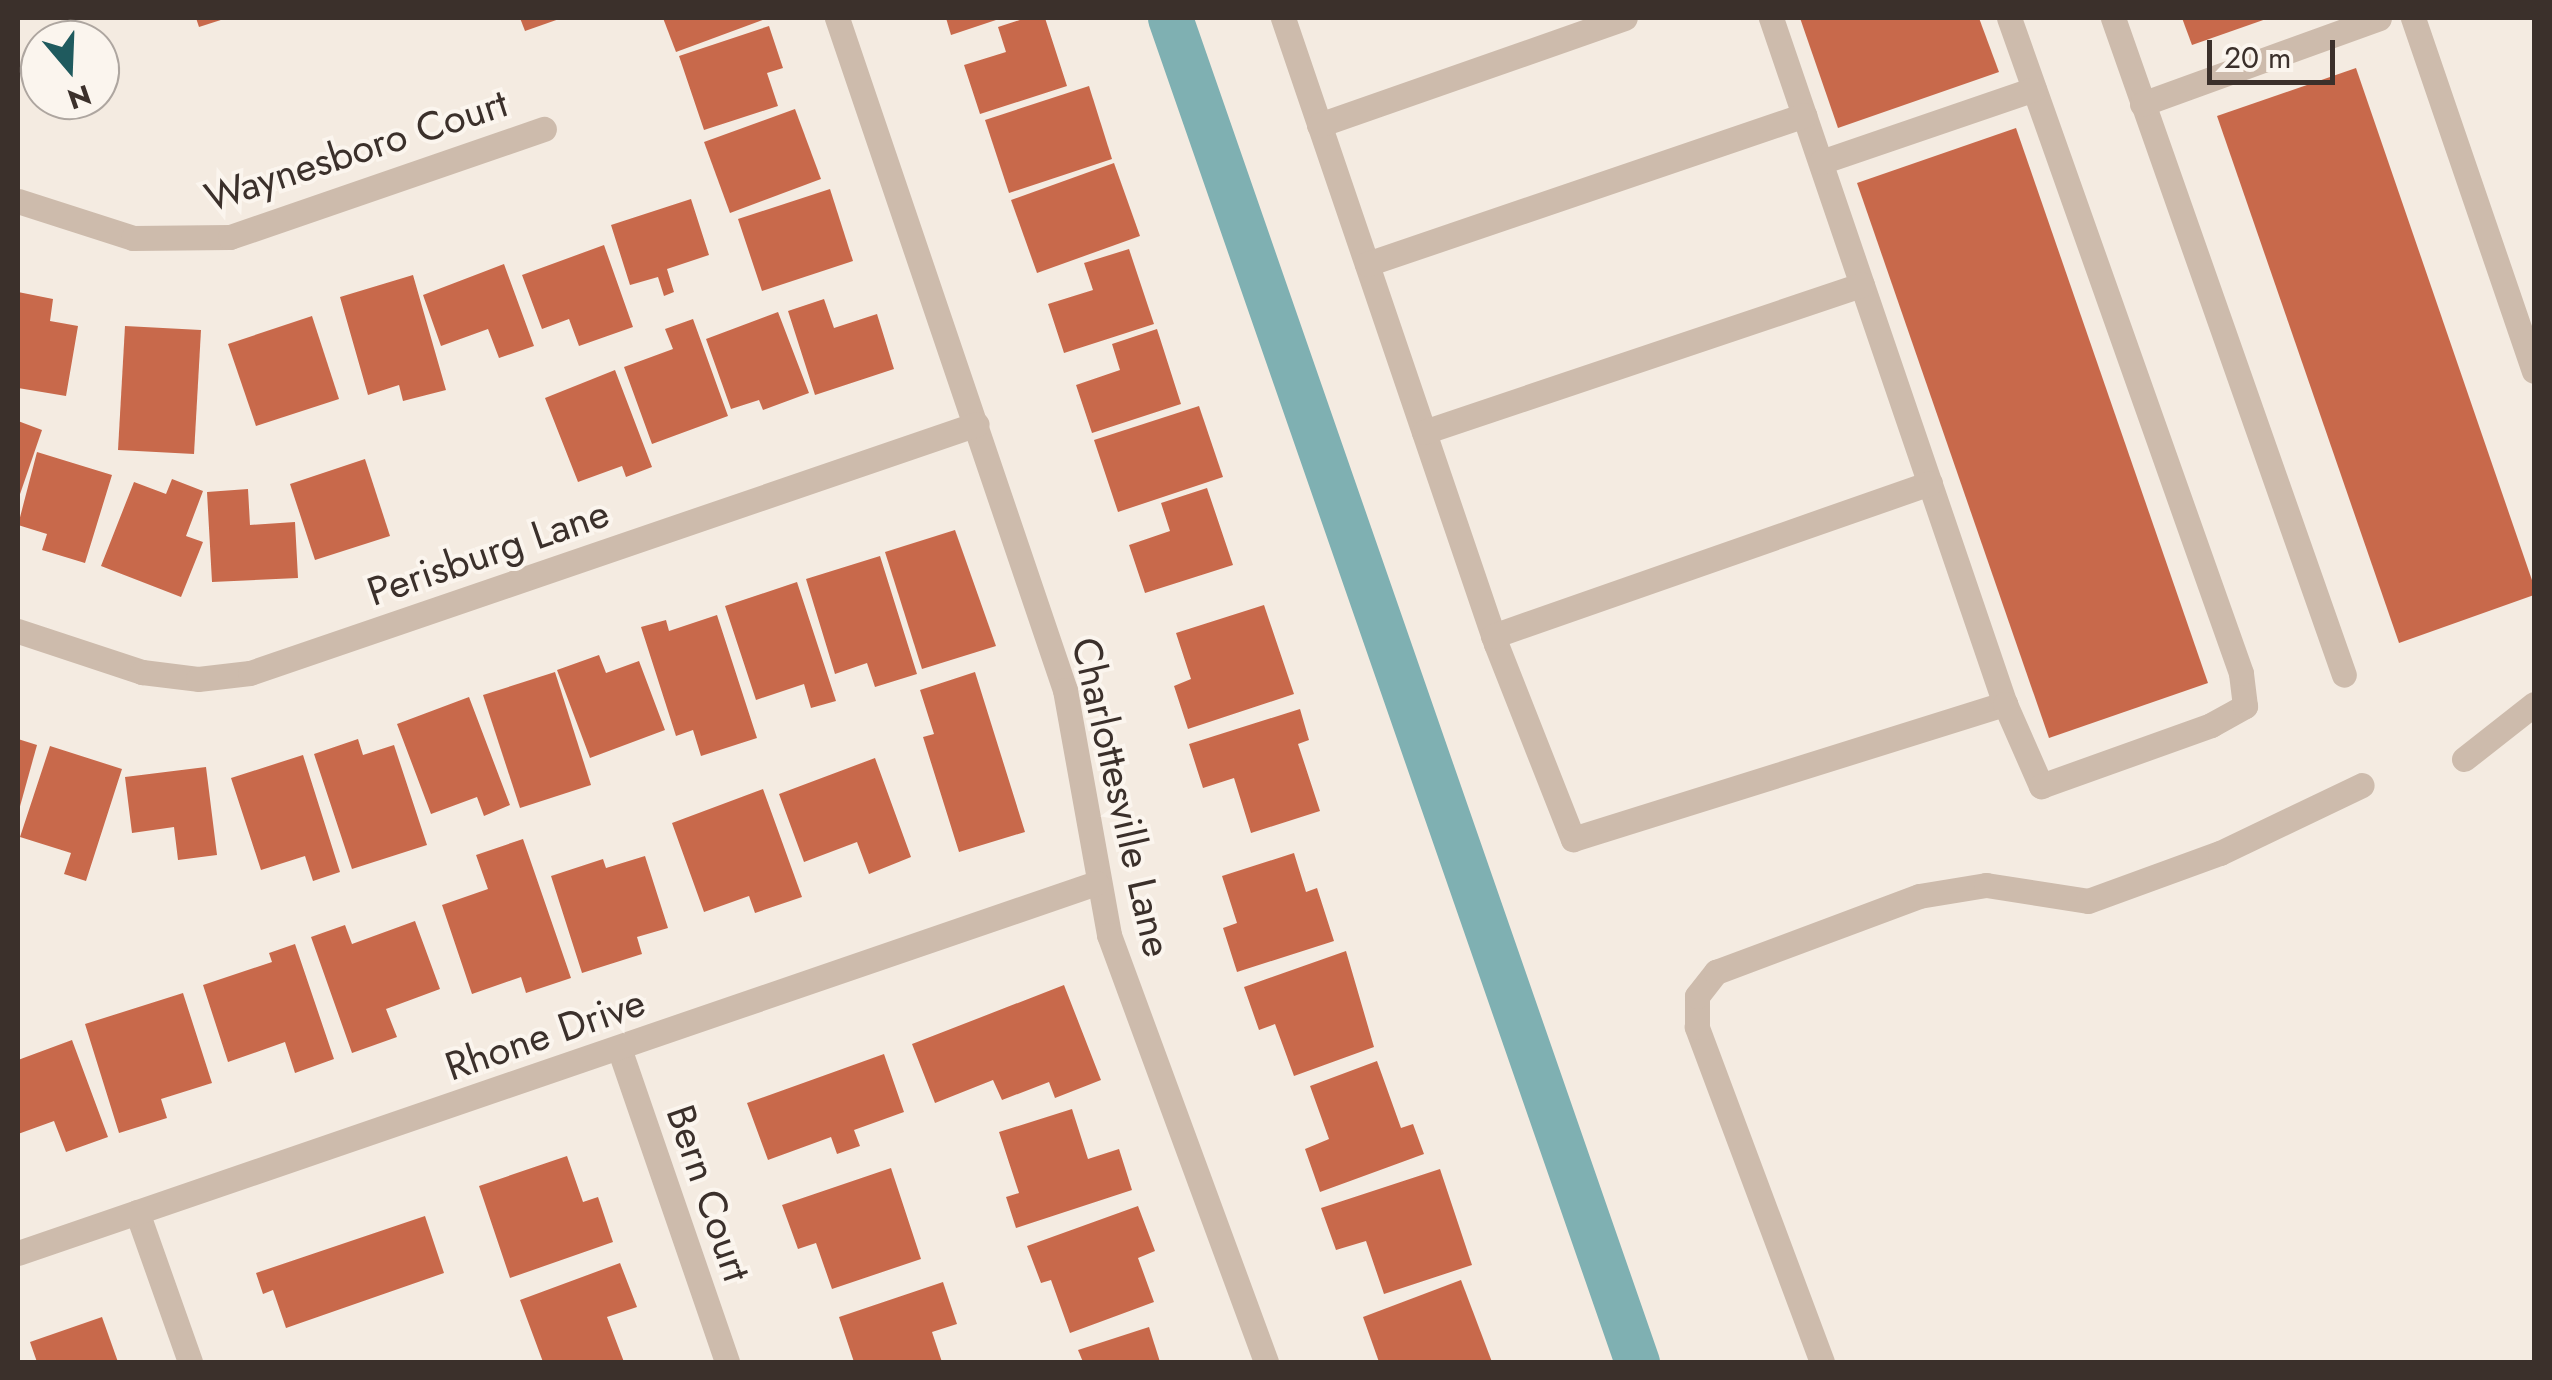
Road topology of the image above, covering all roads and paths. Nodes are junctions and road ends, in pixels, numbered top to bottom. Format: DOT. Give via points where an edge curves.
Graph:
graph roads {
  1 [pos="837,18"];
  2 [pos="1283,18"];
  3 [pos="1626,18"];
  4 [pos="1771,18"];
  5 [pos="2009,18"];
  6 [pos="2113,18"];
  7 [pos="2379,18"];
  8 [pos="2413,18"];
  9 [pos="2034,90"];
  10 [pos="2142,104"];
  11 [pos="1804,115"];
  12 [pos="1319,125"];
  13 [pos="544,130"];
  14 [pos="1820,162"];
  15 [pos="18,200"];
  16 [pos="1367,264"];
  17 [pos="1862,285"];
  18 [pos="2534,371"];
  19 [pos="977,424"];
  20 [pos="1424,432"];
  21 [pos="1930,483"];
  22 [pos="18,631"];
  23 [pos="1493,636"];
  24 [pos="2344,675"];
  25 [pos="2005,704"];
  26 [pos="2534,704"];
  27 [pos="2464,759"];
  28 [pos="2362,785"];
  29 [pos="1096,883"];
  30 [pos="620,1048"];
  31 [pos="137,1212"];
  32 [pos="18,1253"];
  33 [pos="190,1362"];
  34 [pos="727,1362"];
  35 [pos="1266,1362"];
  36 [pos="1822,1362"];
  1 -- 19 [label="street, Charlottesville Lane"];
  2 -- 12 [label="street"];
  3 -- 12 [label="street"];
  4 -- 11 [label="street"];
  5 -- 9 [label="street"];
  6 -- 10 [label="street"];
  7 -- 10 [label="street"];
  8 -- 18 [label="street"];
  9 -- 14 [label="street"];
  9 -- 25 [label="street" via="2241,673 2245,706 2212,725 2041,786"];
  10 -- 24 [label="street"];
  11 -- 14 [label="street"];
  11 -- 16 [label="street"];
  12 -- 16 [label="street"];
  13 -- 15 [label="street, Waynesboro Court" via="230,237 133,238"];
  14 -- 17 [label="street"];
  16 -- 20 [label="street"];
  17 -- 20 [label="street"];
  17 -- 21 [label="street"];
  19 -- 22 [label="street, Perisburg Lane" via="250,673 198,679 142,672"];
  19 -- 29 [label="street, Charlottesville Lane" via="1064,690"];
  20 -- 23 [label="street"];
  21 -- 23 [label="street"];
  21 -- 25 [label="street"];
  23 -- 25 [label="street" via="1573,839"];
  26 -- 27 [label="street"];
  28 -- 36 [label="street" via="2220,853 2088,901 1986,885 1919,896 1716,972 1696,996 1697,1027"];
  29 -- 30 [label="street, Rhone Drive"];
  29 -- 35 [label="street, Charlottesville Lane"];
  30 -- 31 [label="street, Rhone Drive"];
  30 -- 34 [label="street, Bern Court"];
  31 -- 32 [label="street, Rhone Drive"];
  31 -- 33 [label="street"];
}
